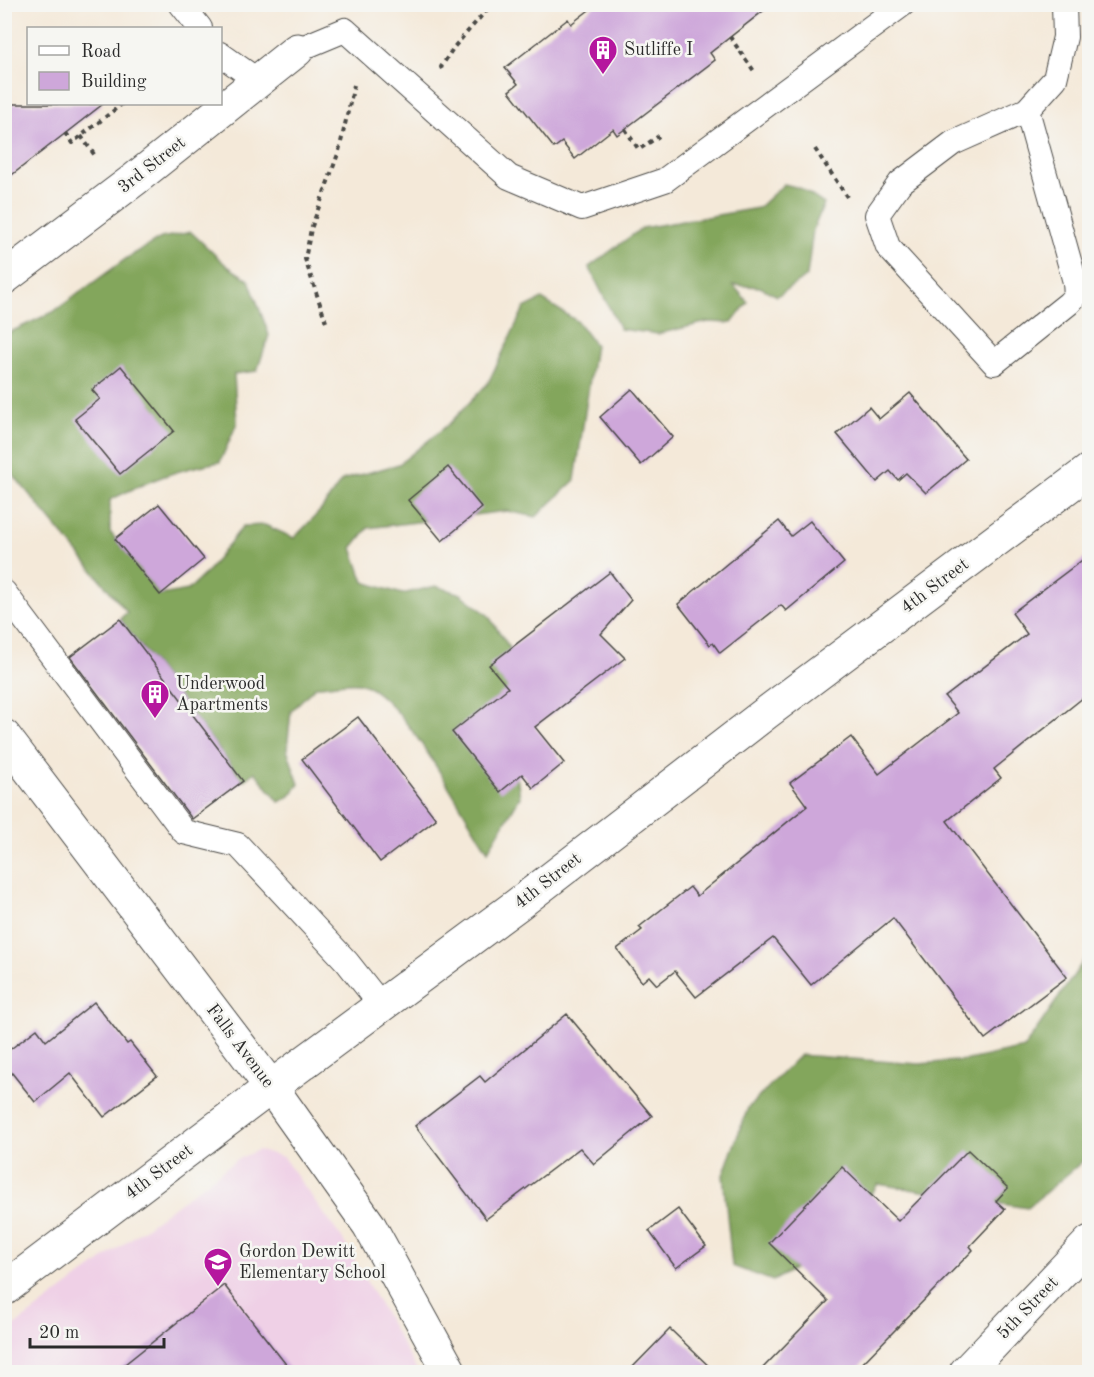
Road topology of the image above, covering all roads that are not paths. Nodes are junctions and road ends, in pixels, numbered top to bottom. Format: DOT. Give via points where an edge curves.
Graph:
graph roads {
  1 [pos="181,4"];
  2 [pos="903,4"];
  3 [pos="1064,4"];
  4 [pos="199,27"];
  5 [pos="297,50"];
  6 [pos="222,55"];
  7 [pos="258,81"];
  8 [pos="1027,110"];
  9 [pos="4,278"];
  10 [pos="1089,470"];
  11 [pos="4,592"];
  12 [pos="4,736"];
  13 [pos="381,1005"];
  14 [pos="271,1086"];
  15 [pos="1089,1242"];
  16 [pos="4,1289"];
  17 [pos="450,1372"];
  18 [pos="966,1372"];
  1 -- 4 [label="lane"];
  2 -- 5 [label="lane" via="665,180 582,207 509,177 345,30"];
  3 -- 8 [label="lane" via="1065,37 1054,79"];
  5 -- 7 [label="street, 3rd Street"];
  6 -- 7 [label="lane"];
  7 -- 9 [label="street, 3rd Street"];
  8 -- 8 [label="lane" via="1076,295 994,363 888,247 877,215 900,183 953,143"];
  10 -- 13 [label="street, 4th Street"];
  11 -- 13 [label="lane" via="184,832 238,845 348,962"];
  12 -- 14 [label="street, Falls Avenue"];
  13 -- 14 [label="street, 4th Street"];
  14 -- 16 [label="street, 4th Street"];
  14 -- 17 [label="street, Falls Avenue" via="369,1225"];
  15 -- 18 [label="street, 5th Street"];
}
